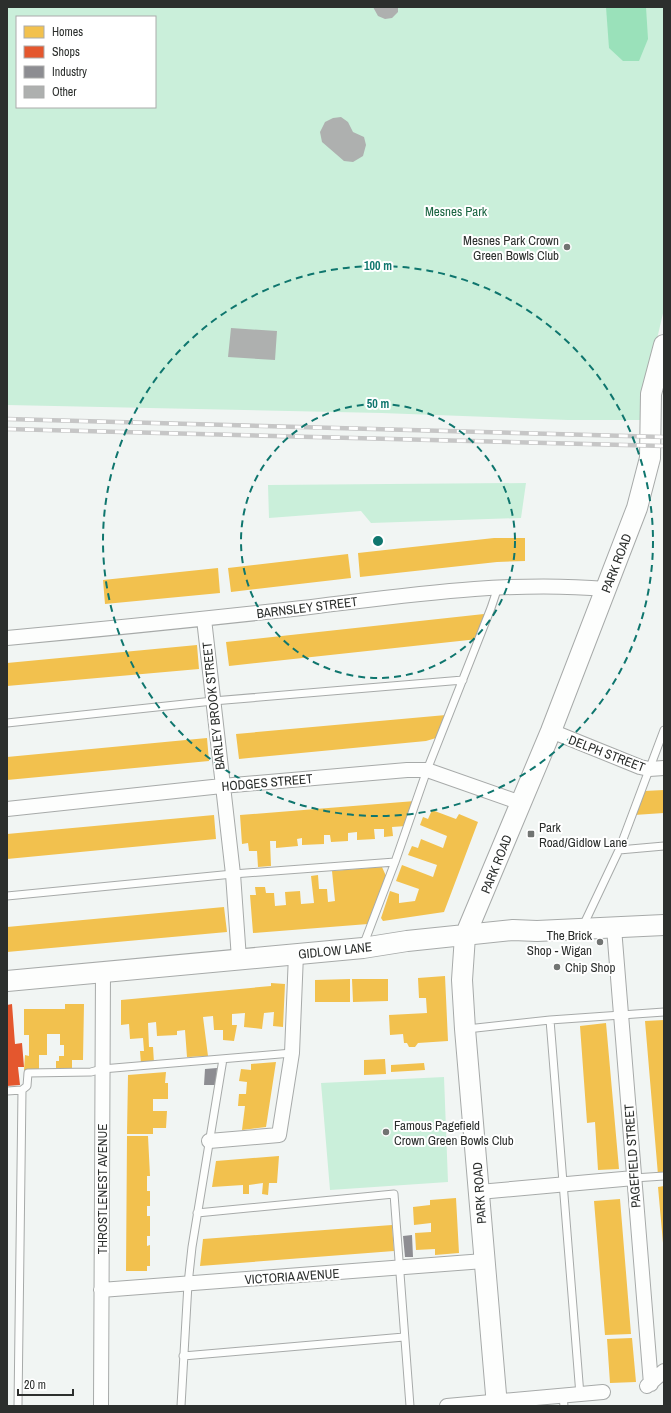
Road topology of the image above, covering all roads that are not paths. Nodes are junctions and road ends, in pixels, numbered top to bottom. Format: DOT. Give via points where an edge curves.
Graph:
graph roads {
  1 [pos="664,345"];
  2 [pos="498,586"];
  3 [pos="606,588"];
  4 [pos="204,619"];
  5 [pos="7,638"];
  6 [pos="463,680"];
  7 [pos="213,701"];
  8 [pos="7,723"];
  9 [pos="664,730"];
  10 [pos="552,731"];
  11 [pos="664,768"];
  12 [pos="649,769"];
  13 [pos="427,770"];
  14 [pos="222,786"];
  15 [pos="521,803"];
  16 [pos="7,809"];
  17 [pos="664,846"];
  18 [pos="618,850"];
  19 [pos="395,862"];
  20 [pos="233,874"];
  21 [pos="7,896"];
  22 [pos="664,925"];
  23 [pos="614,928"];
  24 [pos="582,929"];
  25 [pos="465,936"];
  26 [pos="363,948"];
  27 [pos="296,954"];
  28 [pos="239,959"];
  29 [pos="103,971"];
  30 [pos="7,981"];
  31 [pos="664,1012"];
  32 [pos="622,1014"];
  33 [pos="550,1020"];
  34 [pos="465,1029"];
  35 [pos="292,1053"];
  36 [pos="223,1059"];
  37 [pos="102,1069"];
  38 [pos="22,1090"];
  39 [pos="7,1091"];
  40 [pos="209,1141"];
  41 [pos="664,1176"];
  42 [pos="634,1178"];
  43 [pos="563,1184"];
  44 [pos="479,1192"];
  45 [pos="197,1213"];
  46 [pos="484,1261"];
  47 [pos="400,1268"];
  48 [pos="188,1284"];
  49 [pos="101,1290"];
  50 [pos="404,1337"];
  51 [pos="183,1356"];
  52 [pos="664,1371"];
  53 [pos="603,1392"];
  54 [pos="580,1395"];
  55 [pos="563,1401"];
  56 [pos="497,1404"];
  57 [pos="18,1406"];
  58 [pos="100,1406"];
  59 [pos="181,1406"];
  60 [pos="410,1406"];
  61 [pos="447,1406"];
  1 -- 3 [label="main road, PARK ROAD" via="651,394 650,458 645,480"];
  2 -- 3 [label="street, BARNSLEY STREET"];
  2 -- 4 [label="street, BARNSLEY STREET"];
  2 -- 6 [label="lane"];
  3 -- 10 [label="main road, PARK ROAD"];
  4 -- 5 [label="street, BARNSLEY STREET"];
  4 -- 7 [label="street, BARLEY BROOK STREET"];
  6 -- 7 [label="lane"];
  6 -- 13 [label="lane"];
  7 -- 8 [label="lane"];
  7 -- 14 [label="street, BARLEY BROOK STREET"];
  9 -- 12 [label="lane"];
  10 -- 12 [label="street, DELPH STREET"];
  10 -- 15 [label="main road, PARK ROAD"];
  11 -- 12 [label="street, DELPH STREET"];
  12 -- 18 [label="lane"];
  13 -- 14 [label="street, HODGES STREET"];
  13 -- 15 [label="street, HODGES STREET"];
  13 -- 19 [label="lane"];
  14 -- 16 [label="street, HODGES STREET"];
  14 -- 20 [label="street, BARLEY BROOK STREET"];
  15 -- 25 [label="main road, PARK ROAD"];
  17 -- 18 [label="lane"];
  18 -- 24 [label="lane"];
  19 -- 20 [label="lane"];
  19 -- 26 [label="lane"];
  20 -- 21 [label="lane"];
  20 -- 28 [label="street, BARLEY BROOK STREET"];
  22 -- 23 [label="main road, GIDLOW LANE"];
  23 -- 24 [label="main road, GIDLOW LANE"];
  23 -- 32 [label="street, PAGEFIELD STREET"];
  24 -- 25 [label="main road, GIDLOW LANE" via="512,930"];
  25 -- 26 [label="main road, GIDLOW LANE"];
  25 -- 34 [label="main road, PARK ROAD" via="462,980"];
  26 -- 27 [label="main road, GIDLOW LANE"];
  27 -- 28 [label="main road, GIDLOW LANE"];
  27 -- 35 [label="street"];
  28 -- 29 [label="main road, GIDLOW LANE"];
  29 -- 30 [label="main road, GIDLOW LANE"];
  29 -- 37 [label="street, THROSTLENEST AVENUE"];
  31 -- 32 [label="lane"];
  32 -- 33 [label="lane"];
  32 -- 42 [label="street, PAGEFIELD STREET"];
  33 -- 34 [label="lane"];
  33 -- 43 [label="lane"];
  34 -- 44 [label="main road, PARK ROAD"];
  35 -- 36 [label="lane"];
  35 -- 40 [label="street" via="279,1135"];
  36 -- 37 [label="lane"];
  36 -- 40 [label="lane"];
  37 -- 38 [label="lane" via="91,1072 28,1073 27,1086"];
  37 -- 49 [label="street, THROSTLENEST AVENUE"];
  38 -- 39 [label="lane"];
  38 -- 57 [label="lane"];
  40 -- 45 [label="lane"];
  41 -- 42 [label="lane"];
  42 -- 43 [label="street"];
  42 -- 52 [label="street, PAGEFIELD STREET" via="649,1385"];
  43 -- 44 [label="street"];
  43 -- 54 [label="lane"];
  44 -- 46 [label="main road, PARK ROAD"];
  45 -- 47 [label="lane" via="394,1194"];
  45 -- 48 [label="lane"];
  46 -- 47 [label="street, VICTORIA AVENUE"];
  46 -- 56 [label="main road, PARK ROAD"];
  47 -- 48 [label="street, VICTORIA AVENUE"];
  47 -- 50 [label="lane"];
  48 -- 49 [label="street, VICTORIA AVENUE"];
  48 -- 51 [label="lane"];
  49 -- 58 [label="street, THROSTLENEST AVENUE"];
  50 -- 51 [label="lane"];
  50 -- 60 [label="lane"];
  51 -- 59 [label="lane"];
  53 -- 54 [label="street"];
  54 -- 55 [label="street"];
  55 -- 56 [label="street"];
  56 -- 61 [label="street"];
}
